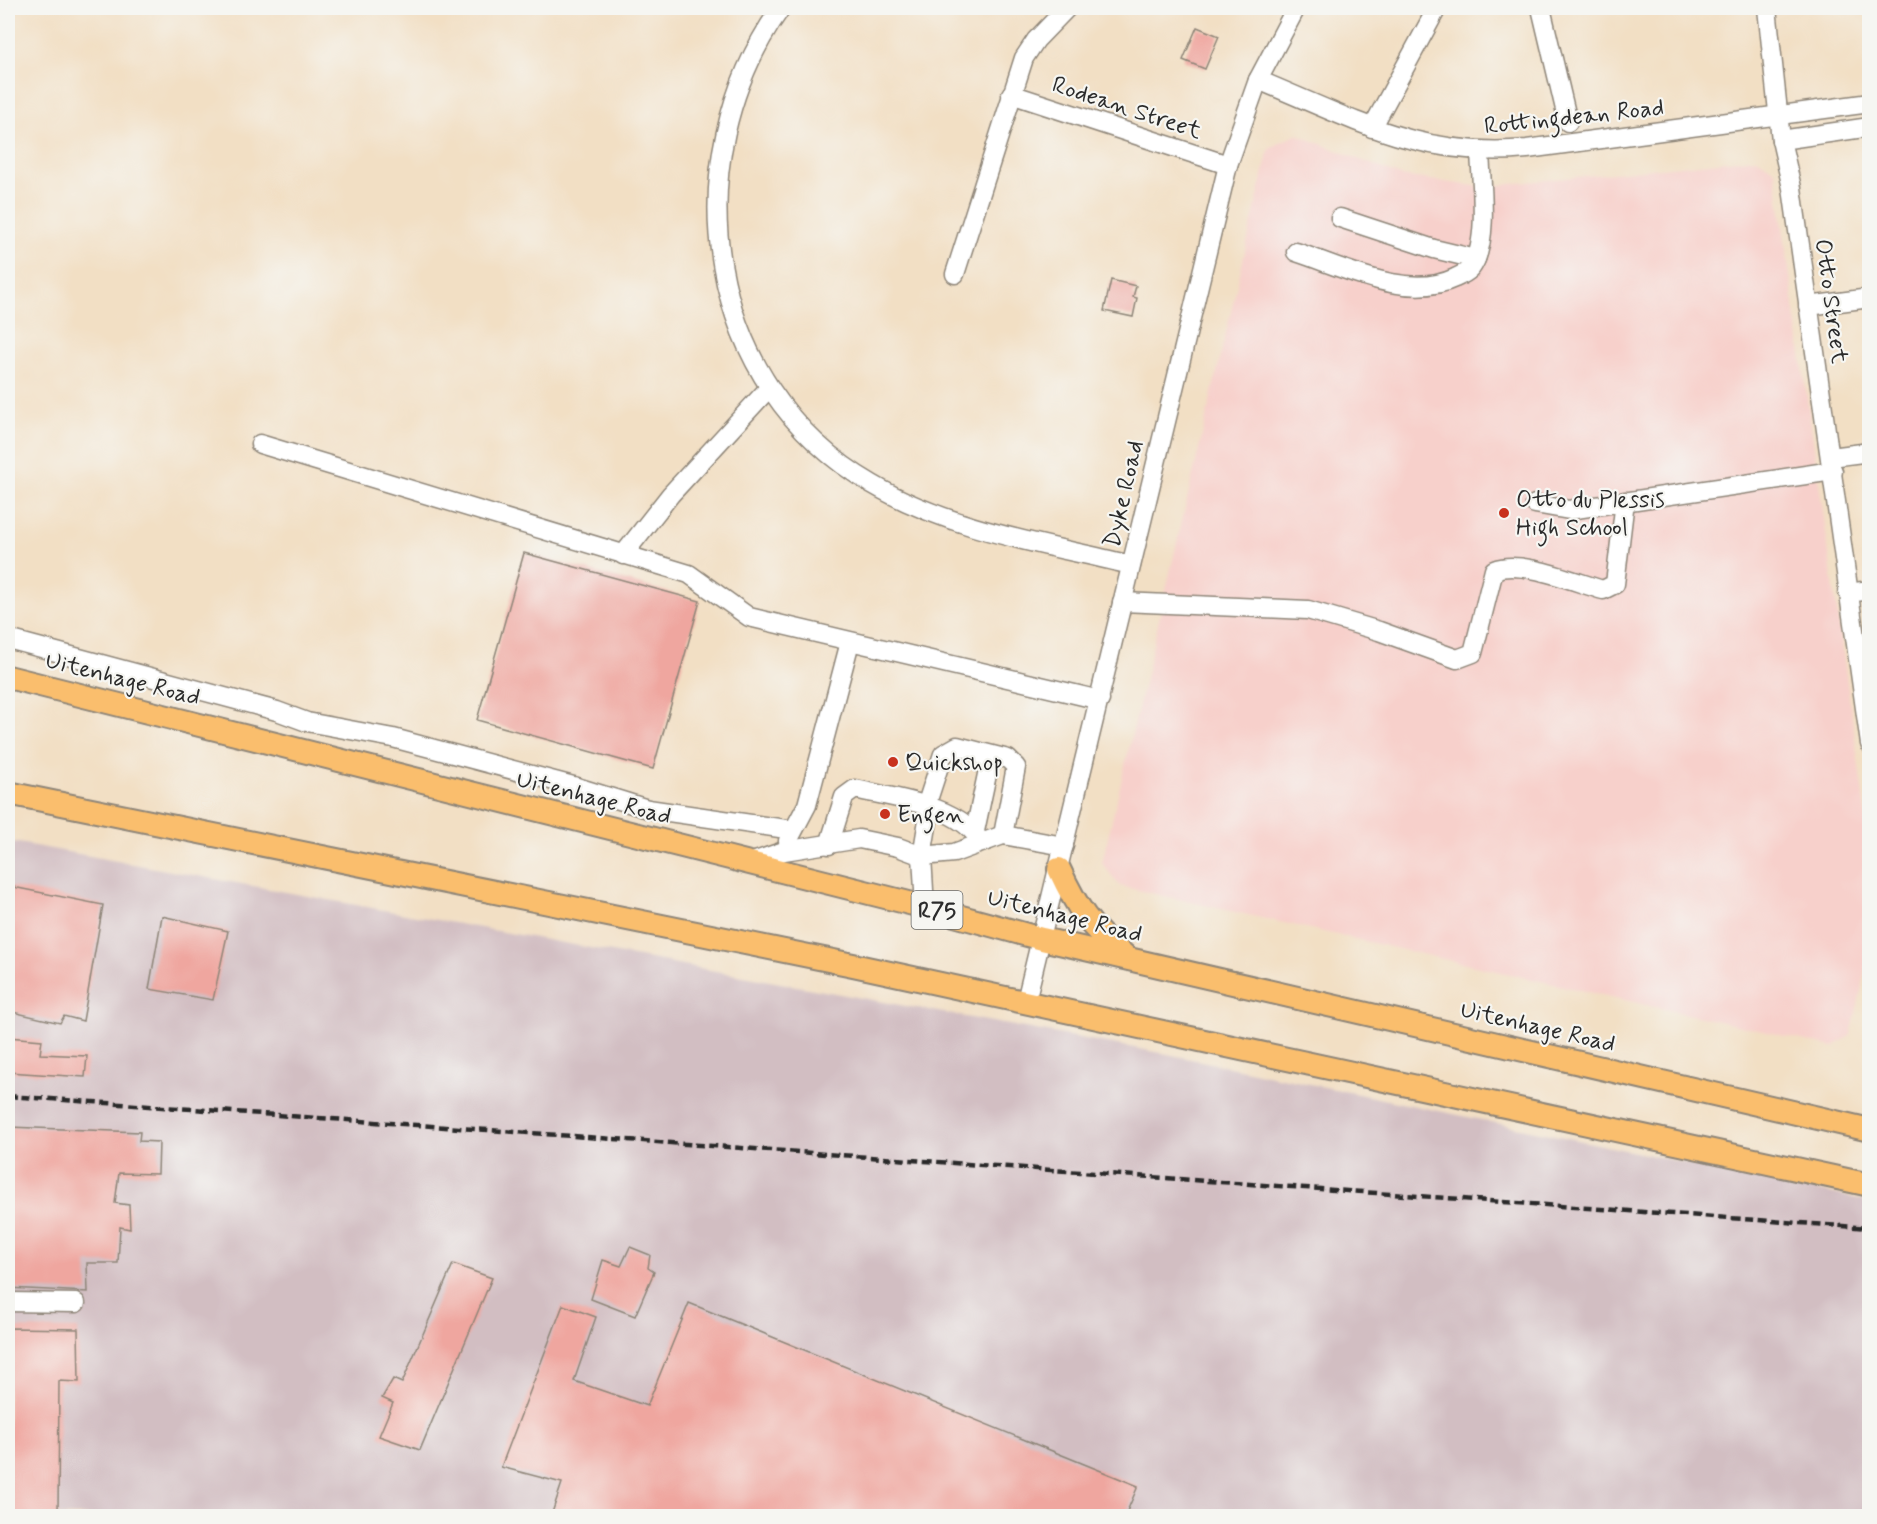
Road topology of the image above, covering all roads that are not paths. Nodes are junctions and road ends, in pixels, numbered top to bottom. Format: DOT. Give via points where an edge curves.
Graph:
graph roads {
  1 [pos="780,8"];
  2 [pos="1067,8"];
  3 [pos="1296,8"];
  4 [pos="1541,8"];
  5 [pos="1767,8"];
  6 [pos="1436,10"];
  7 [pos="1258,80"];
  8 [pos="1011,94"];
  9 [pos="1869,103"];
  10 [pos="1779,114"];
  11 [pos="1568,122"];
  12 [pos="1869,127"];
  13 [pos="1372,128"];
  14 [pos="1781,140"];
  15 [pos="1480,151"];
  16 [pos="1227,165"];
  17 [pos="1340,218"];
  18 [pos="1296,252"];
  19 [pos="1476,259"];
  20 [pos="955,274"];
  21 [pos="1869,298"];
  22 [pos="1808,306"];
  23 [pos="768,389"];
  24 [pos="260,444"];
  25 [pos="1869,452"];
  26 [pos="1832,464"];
  27 [pos="1625,501"];
  28 [pos="1535,504"];
  29 [pos="623,555"];
  30 [pos="1131,565"];
  31 [pos="1869,591"];
  32 [pos="1848,593"];
  33 [pos="1122,602"];
  34 [pos="8,639"];
  35 [pos="850,642"];
  36 [pos="8,676"];
  37 [pos="1100,700"];
  38 [pos="1869,735"];
  39 [pos="982,753"];
  40 [pos="8,793"];
  41 [pos="928,807"];
  42 [pos="793,830"];
  43 [pos="1003,835"];
  44 [pos="978,837"];
  45 [pos="829,845"];
  46 [pos="1064,846"];
  47 [pos="784,851"];
  48 [pos="922,856"];
  49 [pos="750,863"];
  50 [pos="1059,869"];
  51 [pos="925,907"];
  52 [pos="1042,939"];
  53 [pos="1130,959"];
  54 [pos="1026,1001"];
  55 [pos="1869,1130"];
  56 [pos="1869,1185"];
  57 [pos="8,1302"];
  58 [pos="76,1303"];
  1 -- 23 [label="street" via="737,89 720,157 717,200 721,263 729,299 747,349"];
  2 -- 8 [label="street, Rodean Street" via="1024,58"];
  3 -- 7 [label="street, Dyke Road"];
  4 -- 11 [label="street"];
  5 -- 10 [label="street, Otto Street"];
  6 -- 13 [label="street"];
  7 -- 13 [label="street, Rottingdean Road"];
  7 -- 16 [label="street, Dyke Road"];
  8 -- 16 [label="street, Rodean Street"];
  8 -- 20 [label="street, Rodean Street"];
  9 -- 10 [label="street, Rottingdean Road"];
  10 -- 14 [label="street, Otto Street"];
  10 -- 15 [label="street, Rottingdean Road" via="1527,149"];
  12 -- 14 [label="street"];
  13 -- 15 [label="street, Rottingdean Road" via="1419,144"];
  14 -- 22 [label="street, Otto Street" via="1792,188"];
  15 -- 19 [label="street" via="1482,229"];
  16 -- 30 [label="street, Dyke Road"];
  17 -- 19 [label="street"];
  18 -- 19 [label="street" via="1410,287 1449,280 1469,271"];
  21 -- 22 [label="street"];
  22 -- 26 [label="street, Otto Street"];
  23 -- 29 [label="street" via="671,494"];
  23 -- 30 [label="street" via="818,444 855,473 898,498 947,519"];
  24 -- 29 [label="street"];
  25 -- 26 [label="street"];
  26 -- 27 [label="street"];
  26 -- 32 [label="street, Otto Street"];
  27 -- 28 [label="street" via="1569,510"];
  27 -- 33 [label="street" via="1615,584 1603,590 1521,567 1506,565 1494,570 1473,653 1456,659 1308,610"];
  29 -- 35 [label="street" via="688,574 749,617"];
  30 -- 33 [label="street, Dyke Road"];
  31 -- 32 [label="street"];
  32 -- 38 [label="street, Otto Street"];
  33 -- 37 [label="street, Dyke Road"];
  34 -- 42 [label="street" via="307,722 393,738 648,809"];
  35 -- 37 [label="street"];
  35 -- 42 [label="street" via="807,805"];
  36 -- 49 [label="main road, Uitenhage Road / R75"];
  37 -- 46 [label="street, Dyke Road"];
  39 -- 41 [label="street" via="957,746 943,753"];
  39 -- 43 [label="street" via="1008,759 1016,767"];
  39 -- 44 [label="street" via="989,765"];
  40 -- 54 [label="main road"];
  41 -- 44 [label="street" via="955,816"];
  41 -- 45 [label="street" via="855,789 844,797"];
  41 -- 48 [label="street"];
  42 -- 47 [label="street"];
  43 -- 44 [label="street"];
  43 -- 46 [label="street"];
  44 -- 48 [label="street" via="954,853"];
  45 -- 47 [label="street"];
  45 -- 48 [label="street" via="859,839"];
  46 -- 50 [label="street, Dyke Road"];
  47 -- 49 [label="street"];
  48 -- 51 [label="street"];
  49 -- 51 [label="main road, Uitenhage Road / R75"];
  50 -- 52 [label="street, Dyke Road"];
  50 -- 53 [label="main road" via="1094,930"];
  51 -- 52 [label="main road, Uitenhage Road / R75"];
  52 -- 53 [label="main road, Uitenhage Road / R75"];
  52 -- 54 [label="street, Dyke Road"];
  53 -- 55 [label="main road, Uitenhage Road / R75"];
  54 -- 56 [label="main road"];
  57 -- 58 [label="street"];
}
